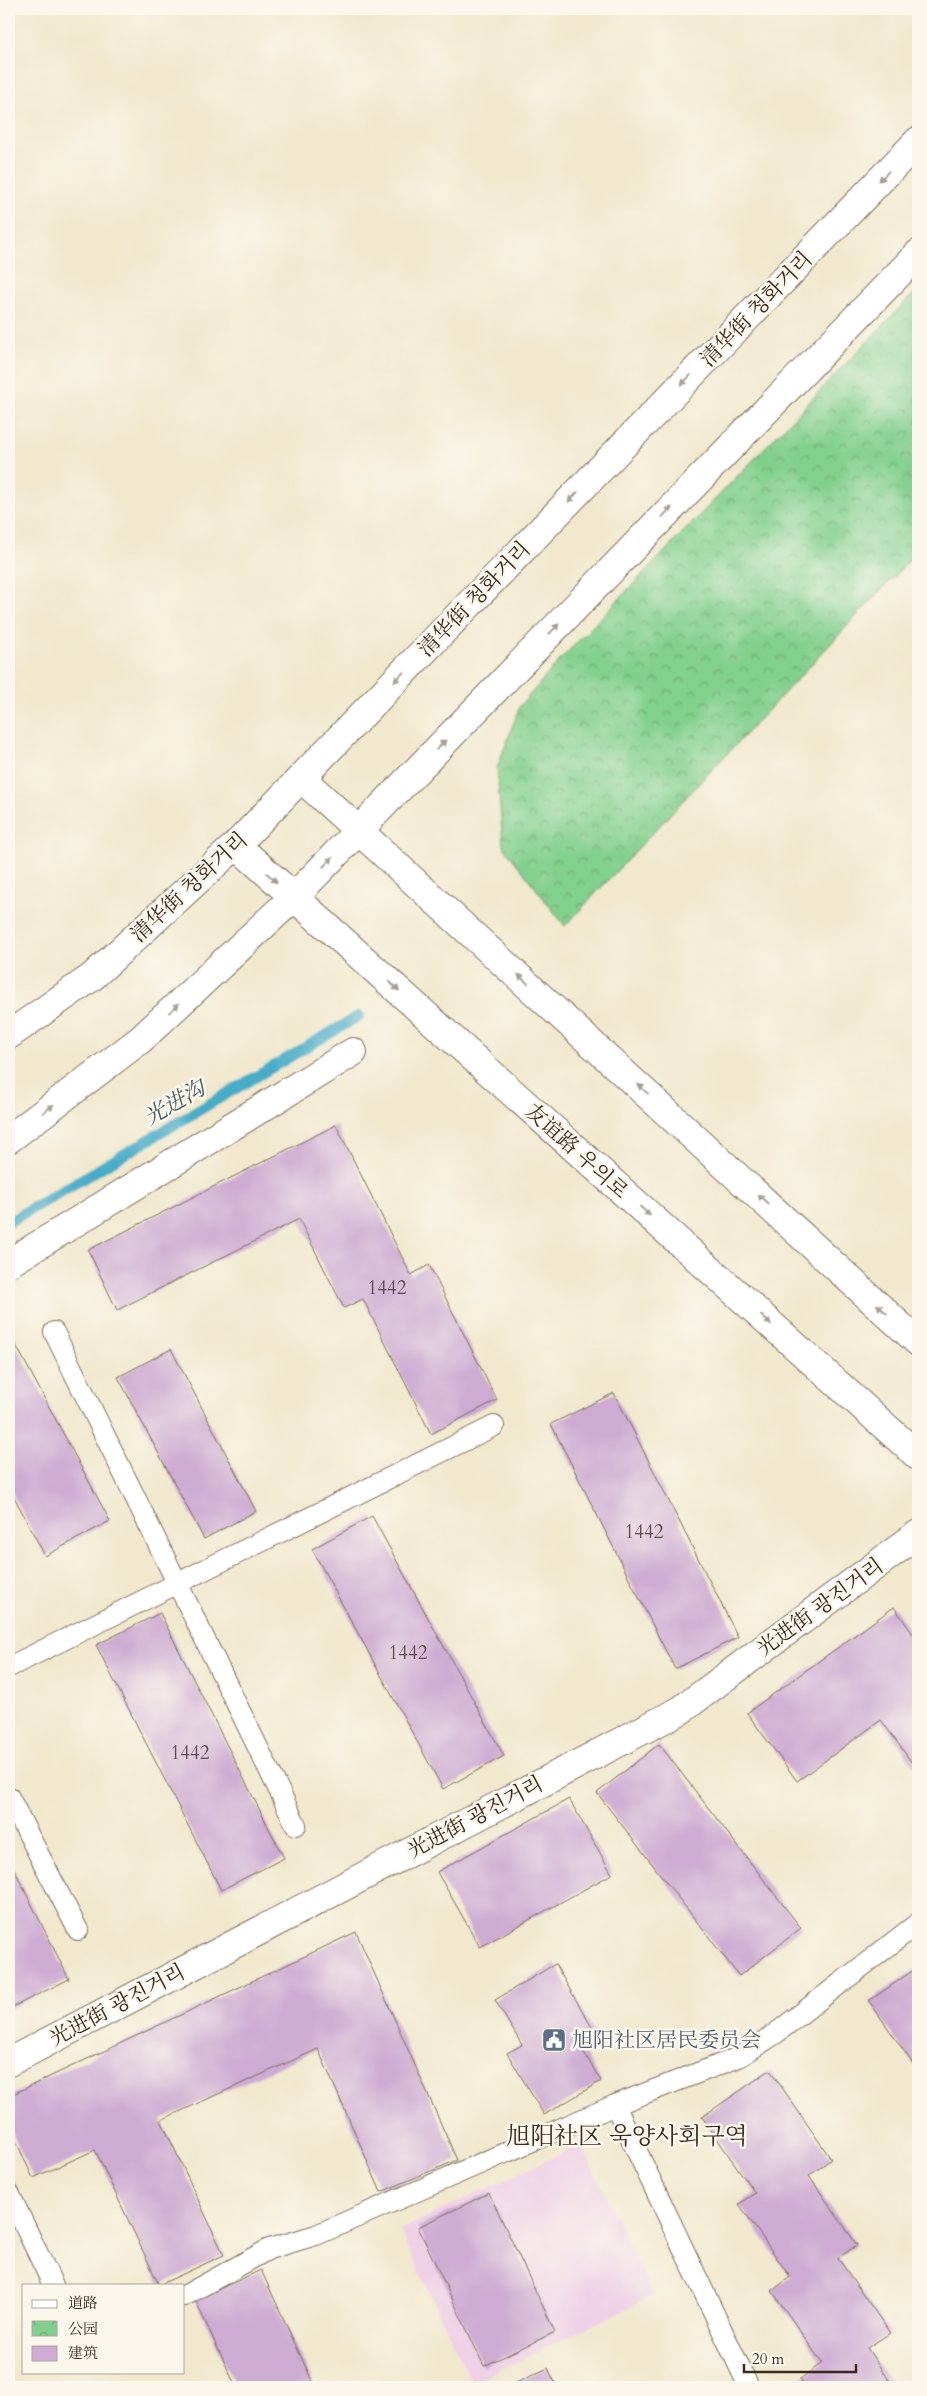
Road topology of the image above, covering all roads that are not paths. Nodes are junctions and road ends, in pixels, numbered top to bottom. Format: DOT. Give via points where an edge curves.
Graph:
graph roads {
  1 [pos="918,141"];
  2 [pos="918,254"];
  3 [pos="301,778"];
  4 [pos="359,829"];
  5 [pos="236,846"];
  6 [pos="294,898"];
  7 [pos="9,1035"];
  8 [pos="353,1052"];
  9 [pos="9,1139"];
  10 [pos="9,1263"];
  11 [pos="54,1332"];
  12 [pos="918,1342"];
  13 [pos="494,1426"];
  14 [pos="918,1456"];
  15 [pos="918,1534"];
  16 [pos="178,1583"];
  17 [pos="9,1667"];
  18 [pos="9,1797"];
  19 [pos="296,1825"];
  20 [pos="918,1923"];
  21 [pos="78,1930"];
  22 [pos="9,2062"];
  23 [pos="615,2105"];
  24 [pos="9,2193"];
  25 [pos="53,2284"];
  26 [pos="185,2295"];
  27 [pos="749,2387"];
  1 -- 3 [label="main road, 清华街 청화거리, one-way"];
  4 -- 2 [label="main road, one-way"];
  3 -- 4 [label="main road"];
  3 -- 5 [label="main road, 清华街 청화거리"];
  6 -- 4 [label="main road, one-way"];
  12 -- 4 [label="main road, one-way"];
  5 -- 6 [label="main road, 友谊路 우의로, one-way"];
  5 -- 7 [label="main road, 清华街 청화거리" via="92,977"];
  9 -- 6 [label="main road, one-way" via="140,1040"];
  6 -- 14 [label="main road, 友谊路 우의로, one-way"];
  8 -- 10 [label="main road"];
  11 -- 16 [label="lane"];
  13 -- 16 [label="lane"];
  15 -- 22 [label="main road, 光进街 광진거리" via="681,1710"];
  16 -- 17 [label="lane"];
  16 -- 19 [label="lane"];
  18 -- 21 [label="lane"];
  20 -- 23 [label="lane" via="775,2034 739,2057"];
  23 -- 26 [label="lane" via="316,2235 269,2249"];
  23 -- 27 [label="lane"];
  24 -- 25 [label="lane"];
}
